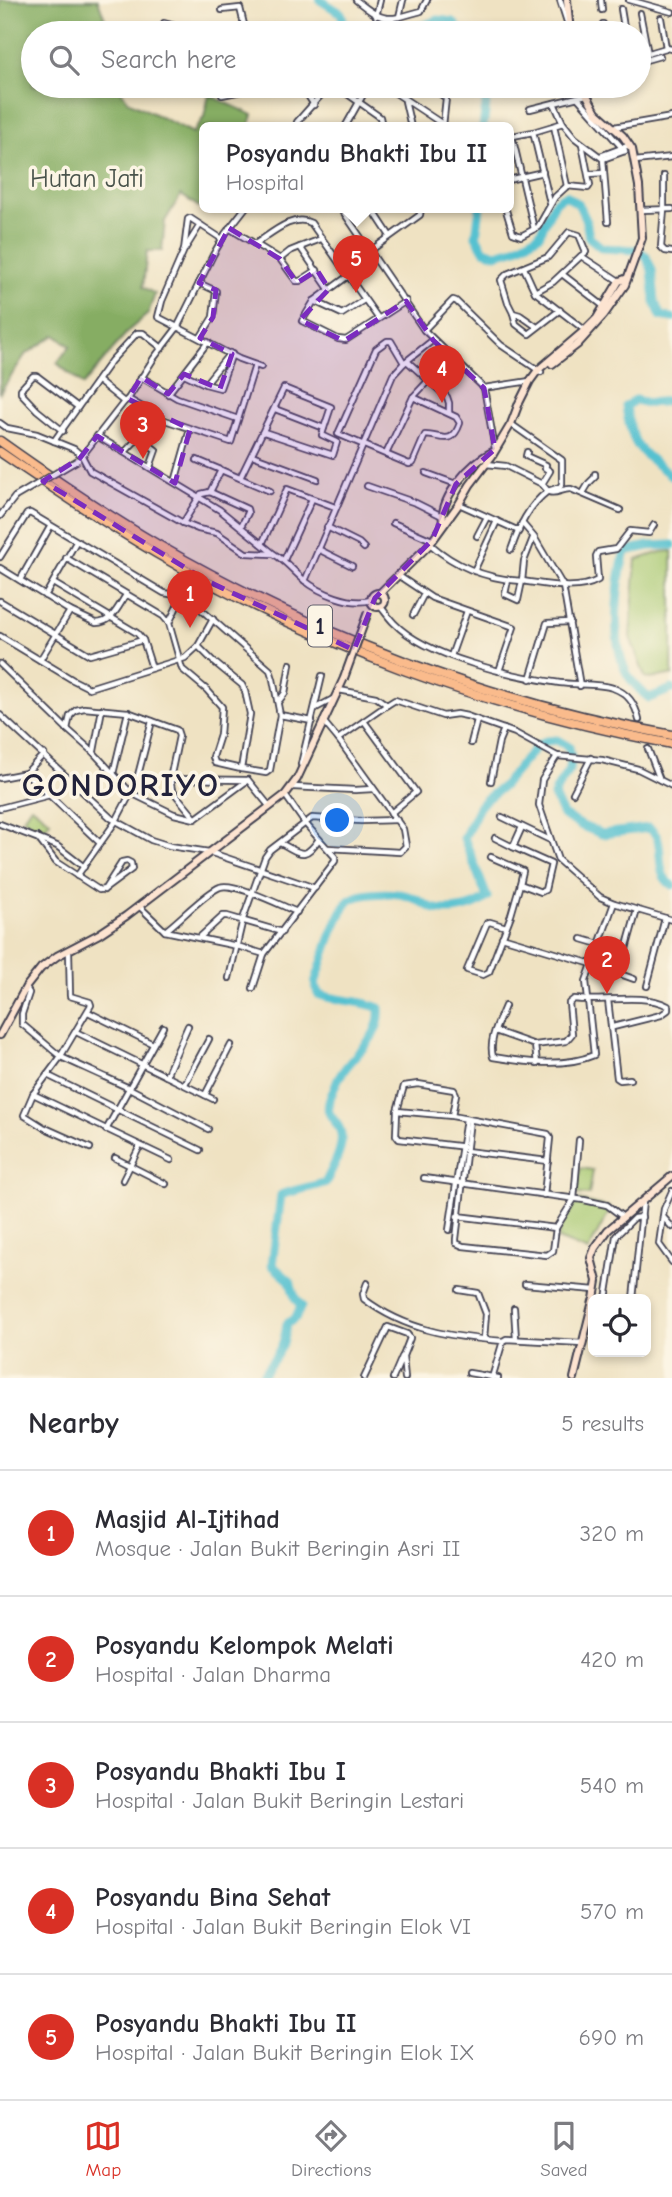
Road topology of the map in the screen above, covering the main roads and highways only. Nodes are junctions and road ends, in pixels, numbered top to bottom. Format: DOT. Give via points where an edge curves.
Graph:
graph roads {
  1 [pos="0,442"];
  2 [pos="0,452"];
  3 [pos="672,736"];
  4 [pos="672,744"];
  1 -- 3 [label="highway, 1" via="160,546 318,626 509,697"];
  2 -- 4 [label="highway, 1" via="156,553 316,634 519,709"];
}
